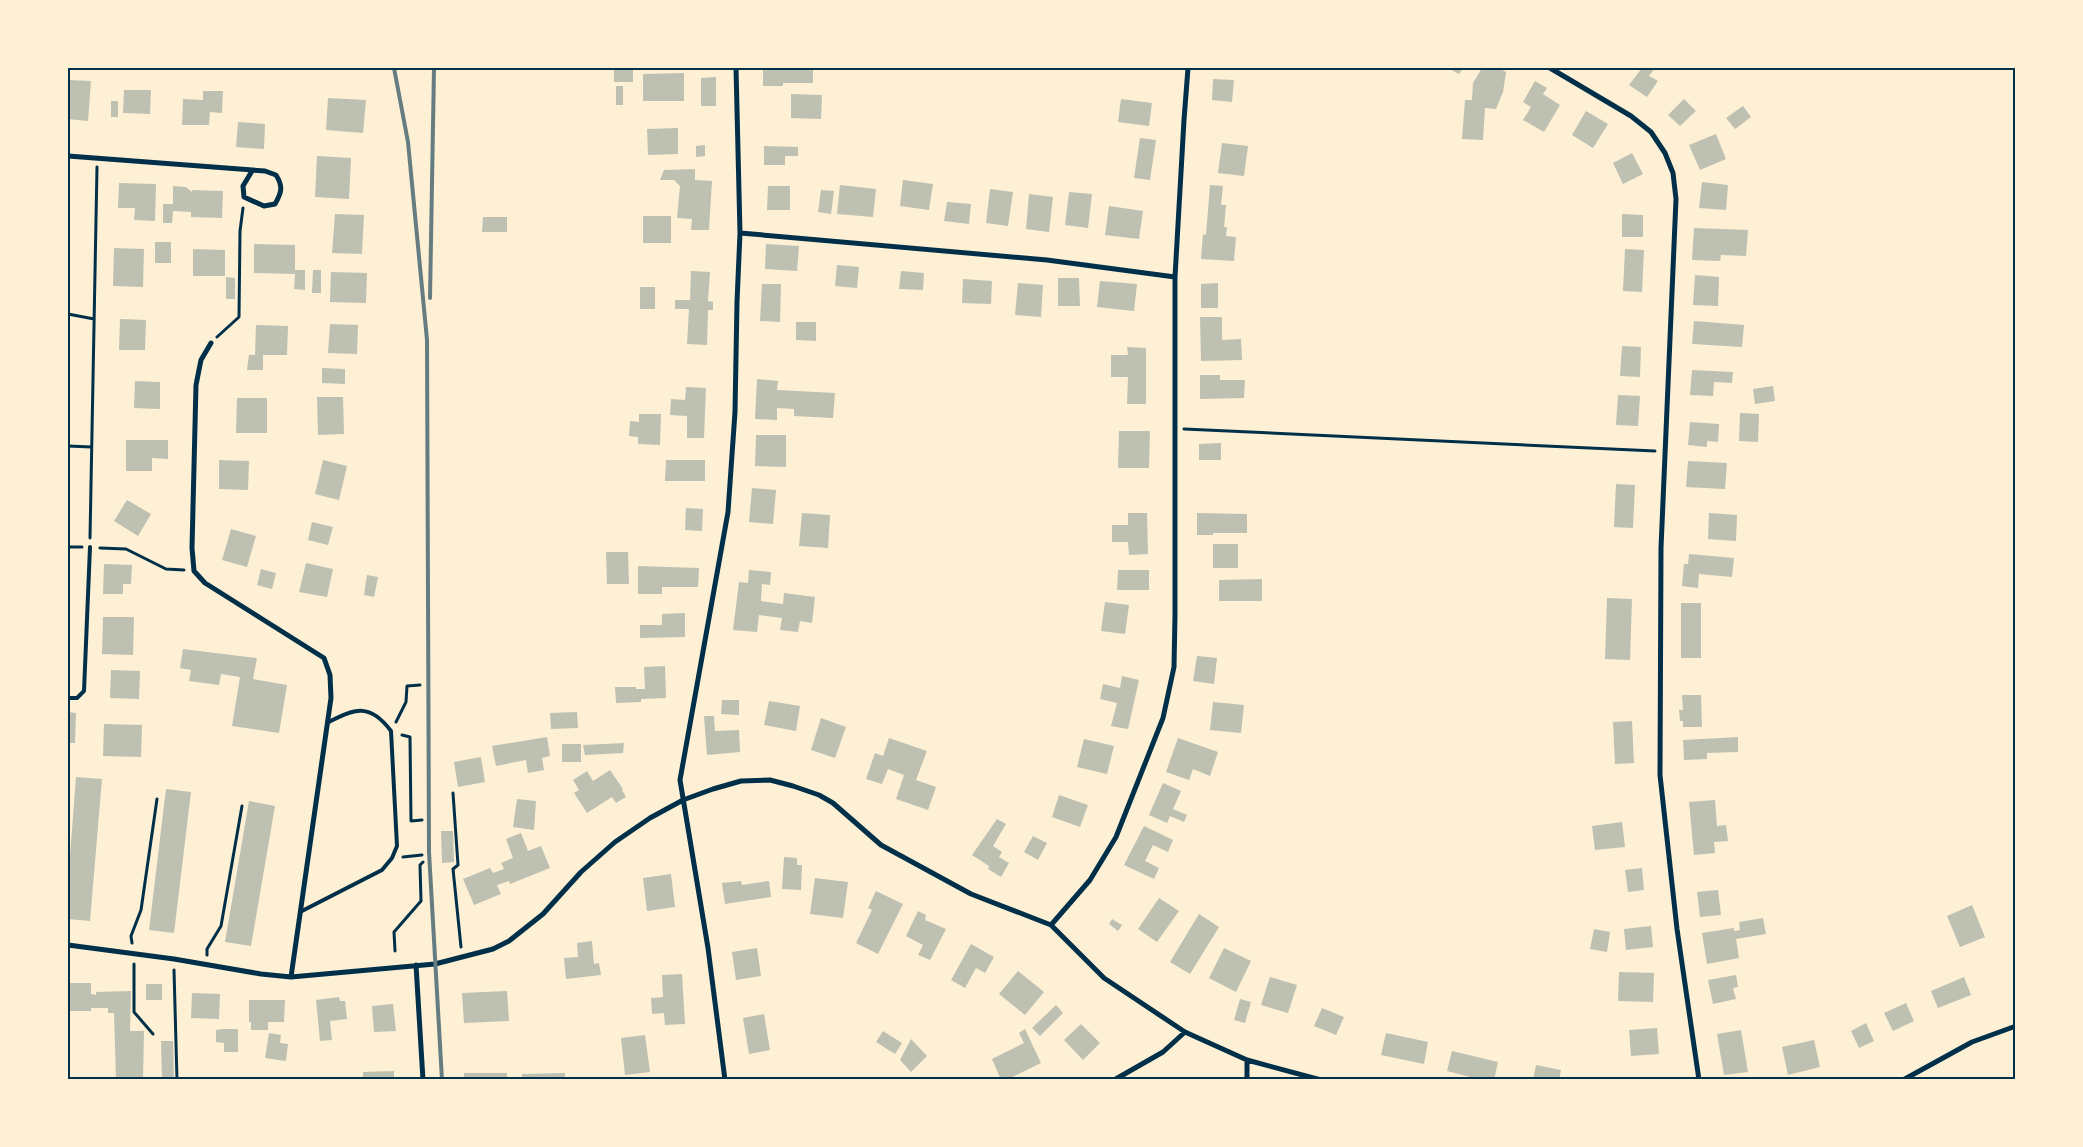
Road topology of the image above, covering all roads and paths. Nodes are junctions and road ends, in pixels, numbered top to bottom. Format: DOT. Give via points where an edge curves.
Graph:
graph roads {
  1 [pos="736,68"];
  2 [pos="1188,68"];
  3 [pos="1550,68"];
  4 [pos="68,156"];
  5 [pos="97,159"];
  6 [pos="252,172"];
  7 [pos="244,197"];
  8 [pos="740,233"];
  9 [pos="1176,276"];
  10 [pos="68,314"];
  11 [pos="94,319"];
  12 [pos="212,342"];
  13 [pos="1176,428"];
  14 [pos="68,446"];
  15 [pos="91,447"];
  16 [pos="1664,451"];
  17 [pos="90,547"];
  18 [pos="194,571"];
  19 [pos="420,685"];
  20 [pos="68,698"];
  21 [pos="327,723"];
  22 [pos="391,732"];
  23 [pos="68,792"];
  24 [pos="453,793"];
  25 [pos="68,797"];
  26 [pos="157,799"];
  27 [pos="683,800"];
  28 [pos="242,806"];
  29 [pos="422,820"];
  30 [pos="422,854"];
  31 [pos="414,856"];
  32 [pos="423,862"];
  33 [pos="300,912"];
  34 [pos="1051,925"];
  35 [pos="68,945"];
  36 [pos="395,951"];
  37 [pos="134,954"];
  38 [pos="462,957"];
  39 [pos="174,960"];
  40 [pos="206,965"];
  41 [pos="416,966"];
  42 [pos="290,977"];
  43 [pos="2016,1026"];
  44 [pos="1185,1032"];
  45 [pos="152,1034"];
  46 [pos="1247,1060"];
  47 [pos="177,1080"];
  48 [pos="424,1080"];
  49 [pos="725,1080"];
  50 [pos="1114,1080"];
  51 [pos="1247,1080"];
  52 [pos="1321,1080"];
  53 [pos="1699,1080"];
  54 [pos="1903,1080"];
  1 -- 8 [label="street"];
  2 -- 9 [label="street"];
  3 -- 16 [label="street" via="1651,132 1673,173 1676,199"];
  4 -- 5 [label="street"];
  5 -- 6 [label="street" via="223,167"];
  5 -- 11 [label="path"];
  6 -- 7 [label="street" via="243,186"];
  6 -- 7 [label="street" via="265,171 276,175 282,184 281,195 275,204 264,206"];
  7 -- 12 [label="path" via="240,231 239,317"];
  8 -- 9 [label="street" via="1037,259"];
  8 -- 27 [label="street" via="735,412 728,512 680,780"];
  9 -- 13 [label="street"];
  10 -- 11 [label="path"];
  11 -- 15 [label="path"];
  12 -- 18 [label="street" via="201,360 196,385"];
  13 -- 16 [label="path"];
  13 -- 34 [label="street" via="1174,667 1163,718 1116,837 1090,880"];
  14 -- 15 [label="path"];
  15 -- 17 [label="path"];
  16 -- 53 [label="street" via="1660,775 1677,928"];
  17 -- 18 [label="path" via="126,549 166,569"];
  17 -- 20 [label="lane" via="84,691 77,698"];
  18 -- 21 [label="street" via="205,583 324,658 330,675"];
  19 -- 22 [label="path" via="407,686 406,702"];
  21 -- 22 [label="lane" via="347,713 366,711 381,718"];
  21 -- 33 [label="street"];
  22 -- 29 [label="path" via="410,737 411,821"];
  22 -- 33 [label="lane" via="397,846 392,858 372,877"];
  23 -- 25 [label="path"];
  24 -- 38 [label="path" via="458,865 453,869"];
  26 -- 37 [label="path" via="141,910 132,936"];
  27 -- 34 [label="street" via="741,781 770,780 812,792 833,803 881,845 971,894"];
  27 -- 38 [label="street" via="615,842 524,931 492,949"];
  27 -- 49 [label="street" via="708,948"];
  28 -- 40 [label="path" via="222,926 207,949"];
  30 -- 31 [label="path"];
  32 -- 36 [label="path" via="420,865 421,901 394,932"];
  33 -- 42 [label="street"];
  34 -- 44 [label="street" via="1104,978"];
  35 -- 37 [label="street"];
  37 -- 39 [label="street"];
  37 -- 45 [label="path" via="134,1012"];
  38 -- 41 [label="street"];
  39 -- 40 [label="street"];
  39 -- 47 [label="path"];
  40 -- 42 [label="street"];
  41 -- 42 [label="street"];
  41 -- 48 [label="street"];
  43 -- 54 [label="street" via="1972,1042"];
  44 -- 46 [label="street"];
  44 -- 50 [label="street" via="1163,1052"];
  46 -- 51 [label="street"];
  46 -- 52 [label="street"];
}
